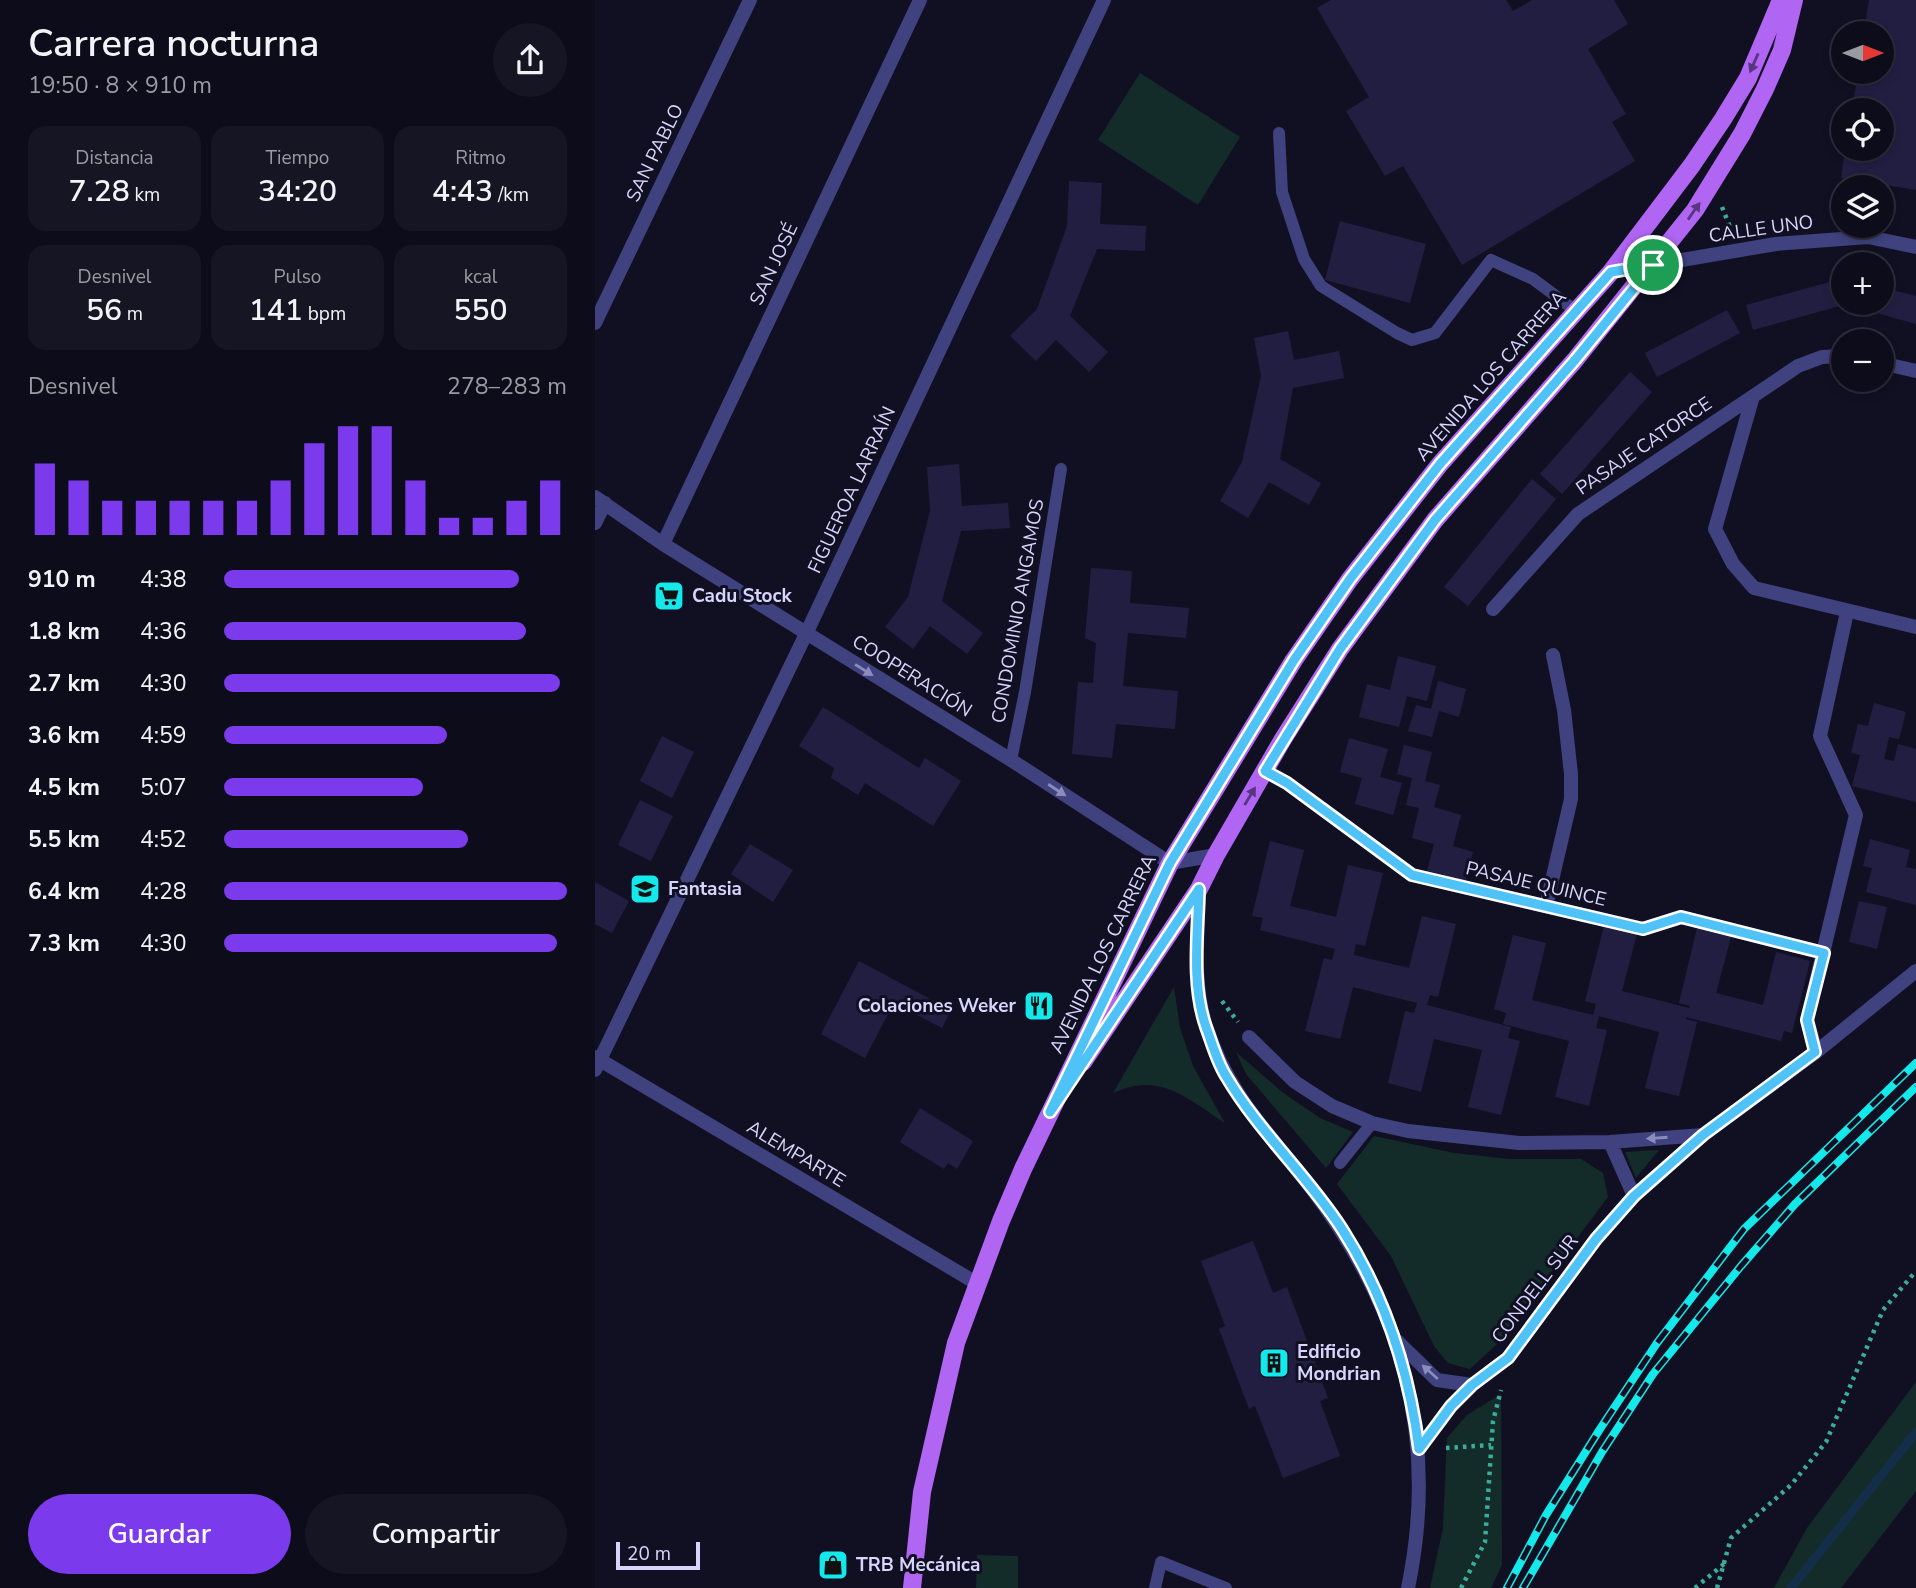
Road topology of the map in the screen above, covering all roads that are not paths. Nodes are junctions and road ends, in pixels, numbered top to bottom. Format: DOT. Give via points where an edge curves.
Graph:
graph roads {
  1 [pos="750,0"];
  2 [pos="920,0"];
  3 [pos="1104,0"];
  4 [pos="1781,0"];
  5 [pos="1794,0"];
  6 [pos="1279,132"];
  7 [pos="1916,247"];
  8 [pos="1653,265"];
  9 [pos="1611,272"];
  10 [pos="1576,311"];
  11 [pos="595,323"];
  12 [pos="1831,357"];
  13 [pos="1894,366"];
  14 [pos="1916,371"];
  15 [pos="1753,396"];
  16 [pos="1061,469"];
  17 [pos="600,500"];
  18 [pos="595,523"];
  19 [pos="663,544"];
  20 [pos="1493,609"];
  21 [pos="1847,612"];
  22 [pos="1916,627"];
  23 [pos="806,634"];
  24 [pos="1553,655"];
  25 [pos="1011,760"];
  26 [pos="1323,809"];
  27 [pos="1216,855"];
  28 [pos="1170,863"];
  29 [pos="1199,889"];
  30 [pos="1546,906"];
  31 [pos="1824,953"];
  32 [pos="1916,971"];
  33 [pos="1249,1037"];
  34 [pos="1815,1052"];
  35 [pos="597,1063"];
  36 [pos="1050,1112"];
  37 [pos="1372,1123"];
  38 [pos="1703,1135"];
  39 [pos="1610,1142"];
  40 [pos="1340,1163"];
  41 [pos="1634,1196"];
  42 [pos="978,1284"];
  43 [pos="1396,1340"];
  44 [pos="1472,1385"];
  45 [pos="1419,1449"];
  46 [pos="912,1588"];
  47 [pos="1155,1588"];
  48 [pos="1226,1588"];
  49 [pos="1408,1588"];
  1 -- 11 [label="street, SAN PABLO"];
  2 -- 19 [label="street, SAN JOSÉ"];
  3 -- 23 [label="street, FIGUEROA LARRAÍN"];
  4 -- 9 [label="main road, AVENIDA LOS CARRERA, one-way" via="1748,78 1723,119"];
  8 -- 5 [label="main road, AVENIDA LOS CARRERA, one-way" via="1695,210 1742,134 1782,50"];
  6 -- 10 [label="lane" via="1282,192 1304,259 1321,286 1397,333 1412,340 1435,333 1491,260 1533,279"];
  7 -- 8 [label="street, CALLE UNO" via="1868,237 1776,244"];
  8 -- 9 [label="street, CALLE UNO"];
  27 -- 8 [label="main road, AVENIDA LOS CARRERA, one-way" via="1340,649 1435,520"];
  9 -- 10 [label="main road, AVENIDA LOS CARRERA"];
  10 -- 28 [label="main road, AVENIDA LOS CARRERA" via="1440,464 1350,579 1263,707"];
  12 -- 15 [label="street, PASAJE CATORCE" via="1798,366"];
  13 -- 14 [label="street"];
  15 -- 20 [label="street, PASAJE CATORCE" via="1579,514"];
  15 -- 21 [label="street" via="1716,529 1733,565 1754,588"];
  16 -- 25 [label="lane, CONDOMINIO ANGAMOS"];
  17 -- 18 [label="street"];
  17 -- 19 [label="street, COOPERACIÓN"];
  19 -- 23 [label="street, COOPERACIÓN"];
  21 -- 22 [label="street"];
  21 -- 31 [label="street" via="1820,736 1856,815"];
  23 -- 25 [label="street, COOPERACIÓN, one-way"];
  23 -- 35 [label="street, FIGUEROA LARRAÍN"];
  24 -- 30 [label="street" via="1571,774 1570,799"];
  25 -- 28 [label="street, COOPERACIÓN, one-way"];
  26 -- 30 [label="street, PASAJE QUINCE" via="1412,875"];
  27 -- 28 [label="street"];
  27 -- 29 [label="main road, AVENIDA LOS CARRERA"];
  28 -- 36 [label="main road, AVENIDA LOS CARRERA"];
  29 -- 36 [label="main road, AVENIDA LOS CARRERA"];
  29 -- 43 [label="street" via="1198,983 1205,1024 1224,1074 1342,1230"];
  30 -- 31 [label="street, PASAJE QUINCE" via="1643,929 1681,917"];
  31 -- 34 [label="street" via="1807,1020"];
  32 -- 34 [label="street, CONDELL SUR"];
  33 -- 37 [label="street" via="1295,1082 1332,1106"];
  34 -- 38 [label="street, CONDELL SUR"];
  35 -- 42 [label="street, ALEMPARTE"];
  36 -- 42 [label="main road, AVENIDA LOS CARRERA"];
  37 -- 39 [label="street" via="1519,1143"];
  37 -- 40 [label="lane"];
  38 -- 39 [label="street, one-way"];
  38 -- 41 [label="street, CONDELL SUR"];
  39 -- 41 [label="street"];
  41 -- 44 [label="street, CONDELL SUR" via="1596,1239 1508,1358"];
  42 -- 46 [label="main road, AVENIDA LOS CARRERA" via="943,1394 922,1492"];
  44 -- 43 [label="street, one-way" via="1437,1380"];
  43 -- 45 [label="street"];
  44 -- 45 [label="street, CONDELL SUR"];
  45 -- 49 [label="street" via="1416,1546"];
  47 -- 48 [label="lane" via="1161,1562"];
}
